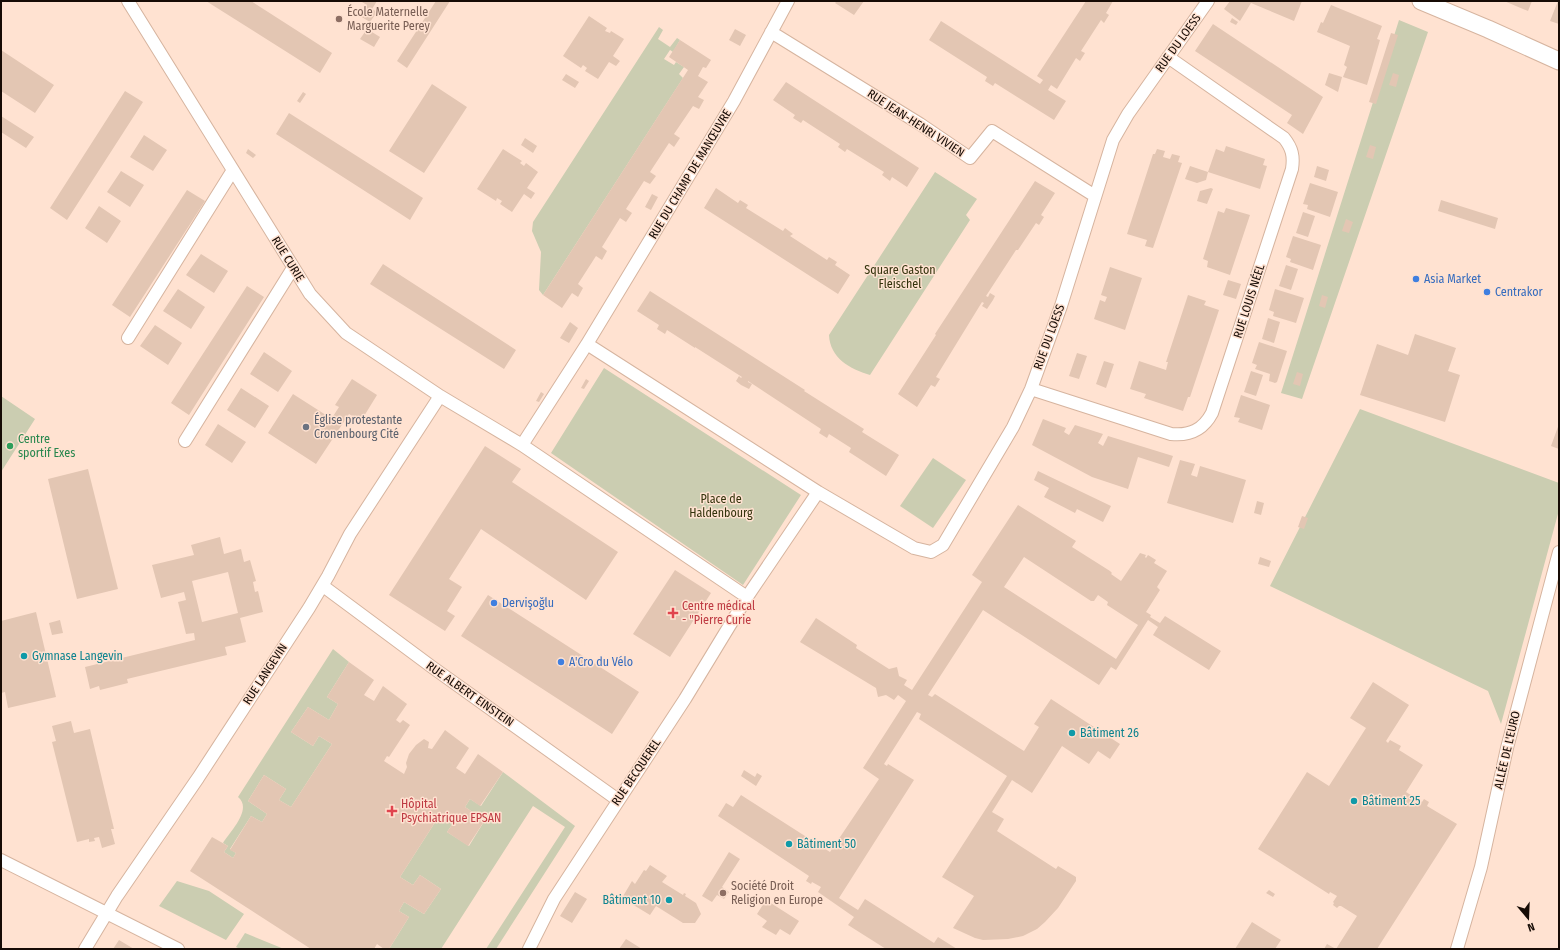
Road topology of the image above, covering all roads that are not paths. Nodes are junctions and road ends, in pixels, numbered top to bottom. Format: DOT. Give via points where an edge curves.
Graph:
graph roads {
  1 [pos="128,1"];
  2 [pos="788,1"];
  3 [pos="1208,1"];
  4 [pos="1421,1"];
  5 [pos="771,32"];
  6 [pos="1168,57"];
  7 [pos="1559,61"];
  8 [pos="233,170"];
  9 [pos="1095,196"];
  10 [pos="293,268"];
  11 [pos="128,338"];
  12 [pos="587,344"];
  13 [pos="1031,388"];
  14 [pos="440,396"];
  15 [pos="185,441"];
  16 [pos="522,445"];
  17 [pos="818,492"];
  18 [pos="1559,552"];
  19 [pos="322,586"];
  20 [pos="748,597"];
  21 [pos="618,800"];
  22 [pos="1,860"];
  23 [pos="107,913"];
  24 [pos="85,949"];
  25 [pos="178,949"];
  26 [pos="529,949"];
  27 [pos="1457,949"];
  1 -- 8 [label="street, RUE CURIE"];
  2 -- 5 [label="street, RUE DU CHAMP DE MANŒUVRE"];
  3 -- 6 [label="street, RUE DU LOESS"];
  4 -- 7 [label="main road"];
  5 -- 9 [label="street, RUE JEAN-HENRI VIVIEN" via="970,158 992,131"];
  5 -- 12 [label="street, RUE DU CHAMP DE MANŒUVRE" via="734,101"];
  6 -- 9 [label="street, RUE DU LOESS" via="1113,140"];
  6 -- 13 [label="street, RUE LOUIS NÉEL" via="1284,138 1293,155 1292,169 1212,413 1203,427 1193,432 1171,434"];
  8 -- 10 [label="street, RUE CURIE"];
  8 -- 11 [label="street"];
  9 -- 13 [label="street, RUE DU LOESS" via="1061,306"];
  10 -- 14 [label="street, RUE CURIE" via="310,294 346,333"];
  10 -- 15 [label="street"];
  12 -- 16 [label="street"];
  12 -- 17 [label="street"];
  13 -- 17 [label="street, RUE DU LOESS" via="1013,427 943,545 931,552 914,548"];
  14 -- 16 [label="street, RUE CURIE"];
  14 -- 19 [label="street, RUE LANGEVIN" via="350,534"];
  16 -- 20 [label="street"];
  17 -- 20 [label="street"];
  18 -- 27 [label="street, ALLÉE DE L'EURO" via="1507,748 1482,867"];
  19 -- 21 [label="street, RUE ALBERT EINSTEIN"];
  19 -- 23 [label="street, RUE LANGEVIN"];
  20 -- 21 [label="street, RUE BECQUEREL"];
  21 -- 26 [label="street, RUE BECQUEREL" via="554,899"];
  22 -- 23 [label="street"];
  23 -- 24 [label="street, RUE LANGEVIN"];
  23 -- 25 [label="street"];
}
